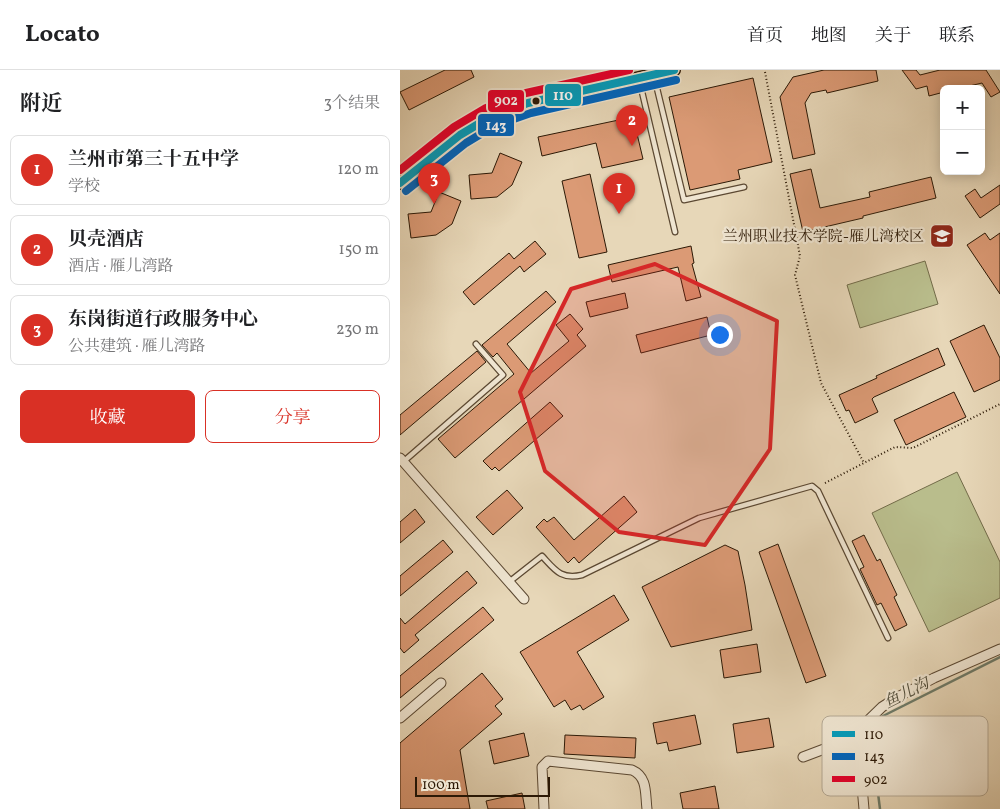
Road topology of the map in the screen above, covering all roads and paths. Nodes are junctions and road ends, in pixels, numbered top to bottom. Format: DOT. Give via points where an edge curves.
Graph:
graph roads {
  1 [pos="674,70"];
  2 [pos="764,72"];
  3 [pos="654,75"];
  4 [pos="638,78"];
  5 [pos="400,183"];
  6 [pos="744,187"];
  7 [pos="676,232"];
  8 [pos="476,344"];
  9 [pos="1000,404"];
  10 [pos="402,460"];
  11 [pos="864,463"];
  12 [pos="824,484"];
  13 [pos="509,582"];
  14 [pos="524,599"];
  15 [pos="888,638"];
  16 [pos="1000,649"];
  17 [pos="441,683"];
  18 [pos="873,716"];
  19 [pos="400,718"];
  20 [pos="822,749"];
  21 [pos="803,756"];
  22 [pos="863,796"];
  23 [pos="544,809"];
  24 [pos="647,809"];
  25 [pos="864,809"];
  1 -- 3 [label="main road"];
  2 -- 11 [label="path" via="800,256 795,276 821,383"];
  3 -- 4 [label="main road"];
  3 -- 6 [label="lane" via="684,200"];
  4 -- 5 [label="main road" via="528,103 490,117 460,135"];
  4 -- 7 [label="lane"];
  8 -- 10 [label="lane" via="503,374"];
  9 -- 11 [label="path" via="913,448 896,447"];
  10 -- 13 [label="street"];
  11 -- 12 [label="path"];
  13 -- 14 [label="street"];
  13 -- 15 [label="lane" via="542,556 558,573 574,577 582,575 699,518 812,486 818,490"];
  16 -- 18 [label="street" via="896,698"];
  17 -- 19 [label="street"];
  20 -- 21 [label="street"];
  22 -- 25 [label="street"];
  23 -- 24 [label="street" via="542,767 548,761 637,772 644,782"];
}
